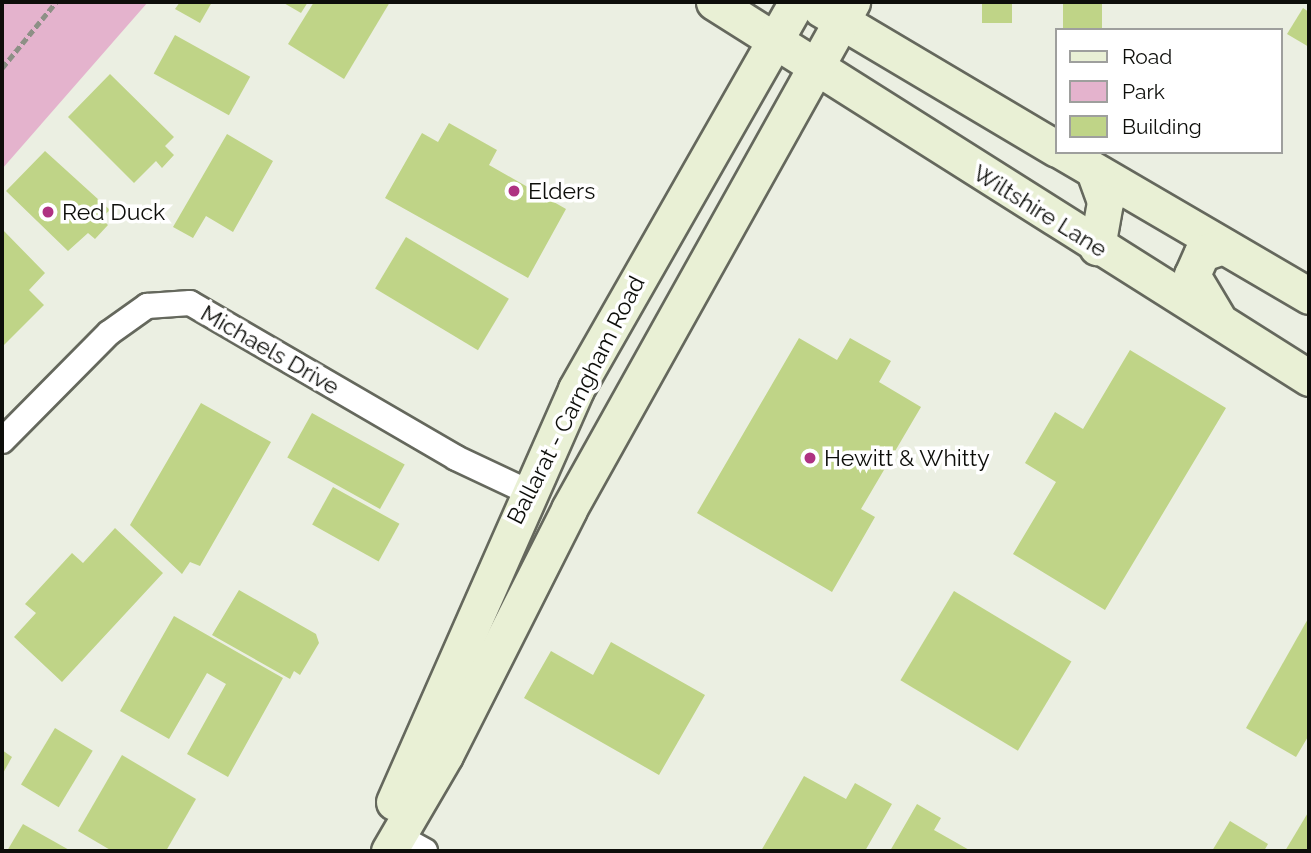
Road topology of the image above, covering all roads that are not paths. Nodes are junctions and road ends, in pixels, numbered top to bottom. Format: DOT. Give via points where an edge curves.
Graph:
graph roads {
  1 [pos="713,2"];
  2 [pos="797,2"];
  3 [pos="809,2"];
  4 [pos="846,11"];
  5 [pos="773,41"];
  6 [pos="816,67"];
  7 [pos="1056,148"];
  8 [pos="1066,154"];
  9 [pos="1094,171"];
  10 [pos="1223,246"];
  11 [pos="1097,247"];
  12 [pos="1309,296"];
  13 [pos="1224,325"];
  14 [pos="1309,378"];
  15 [pos="2,441"];
  16 [pos="526,491"];
  17 [pos="569,509"];
  18 [pos="392,843"];
  1 -- 5 [label="main road, Wiltshire Lane"];
  2 -- 5 [label="main road, Ballarat - Carngham Road"];
  3 -- 4 [label="main road"];
  4 -- 6 [label="main road, Ballarat - Carngham Road"];
  4 -- 7 [label="main road"];
  5 -- 6 [label="main road, Wiltshire Lane"];
  5 -- 16 [label="main road, Ballarat - Carngham Road" via="667,222"];
  6 -- 11 [label="main road, Wiltshire Lane"];
  6 -- 17 [label="main road, Ballarat - Carngham Road"];
  8 -- 9 [label="main road"];
  9 -- 10 [label="main road"];
  9 -- 11 [label="main road" via="1105,206"];
  10 -- 12 [label="main road"];
  10 -- 13 [label="main road" via="1202,253 1192,275"];
  11 -- 13 [label="main road, Wiltshire Lane"];
  13 -- 14 [label="main road, Wiltshire Lane"];
  15 -- 16 [label="street, Michaels Drive" via="109,333 147,306 190,303 456,458"];
  16 -- 17 [label="main road"];
  16 -- 18 [label="main road, Ballarat - Carngham Road" via="426,734"];
  17 -- 18 [label="main road, Ballarat - Carngham Road"];
}
